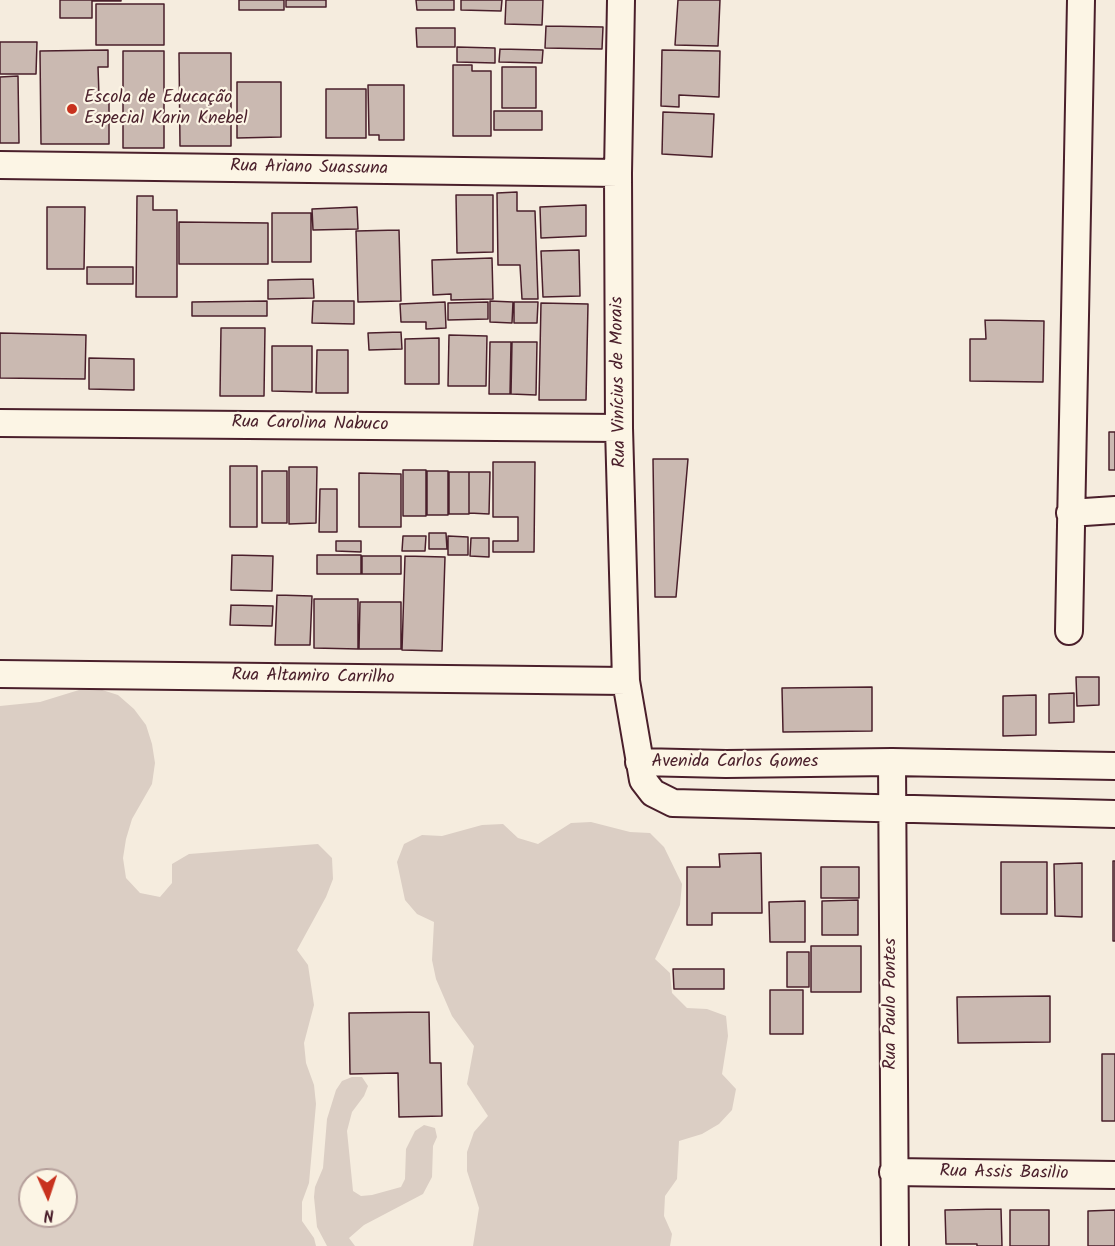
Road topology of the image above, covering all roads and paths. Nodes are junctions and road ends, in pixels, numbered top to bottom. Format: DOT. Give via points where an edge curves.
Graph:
graph roads {
  1 [pos="621,0"];
  2 [pos="1081,0"];
  3 [pos="0,165"];
  4 [pos="618,173"];
  5 [pos="0,423"];
  6 [pos="619,428"];
  7 [pos="1115,510"];
  8 [pos="1070,513"];
  9 [pos="1069,631"];
  10 [pos="0,674"];
  11 [pos="626,681"];
  12 [pos="639,762"];
  13 [pos="892,762"];
  14 [pos="726,764"];
  15 [pos="1115,766"];
  16 [pos="726,806"];
  17 [pos="891,810"];
  18 [pos="1115,814"];
  19 [pos="893,1172"];
  20 [pos="1115,1175"];
  21 [pos="894,1246"];
  1 -- 4 [label="street, Rua Vinícius de Morais"];
  2 -- 8 [label="street"];
  3 -- 4 [label="street, Rua Ariano Suassuna"];
  4 -- 6 [label="street, Rua Vinícius de Morais"];
  5 -- 6 [label="street, Rua Carolina Nabuco"];
  6 -- 11 [label="street, Rua Vinícius de Morais"];
  7 -- 8 [label="street"];
  8 -- 9 [label="street"];
  10 -- 11 [label="street, Rua Altamiro Carrilho"];
  11 -- 12 [label="street, Rua Vinícius de Morais"];
  12 -- 14 [label="street, Avenida Carlos Gomes"];
  12 -- 16 [label="street, Avenida Carlos Gomes" via="643,780 652,793 673,803"];
  13 -- 14 [label="street, Avenida Carlos Gomes"];
  13 -- 15 [label="street, Avenida Carlos Gomes"];
  13 -- 17 [label="street, Rua Paulo Pontes"];
  14 -- 16 [label="street"];
  16 -- 17 [label="street, Avenida Carlos Gomes"];
  17 -- 18 [label="street, Avenida Carlos Gomes"];
  17 -- 19 [label="street, Rua Paulo Pontes"];
  19 -- 20 [label="street, Rua Assis Basilio"];
  19 -- 21 [label="street, Rua Paulo Pontes"];
}
